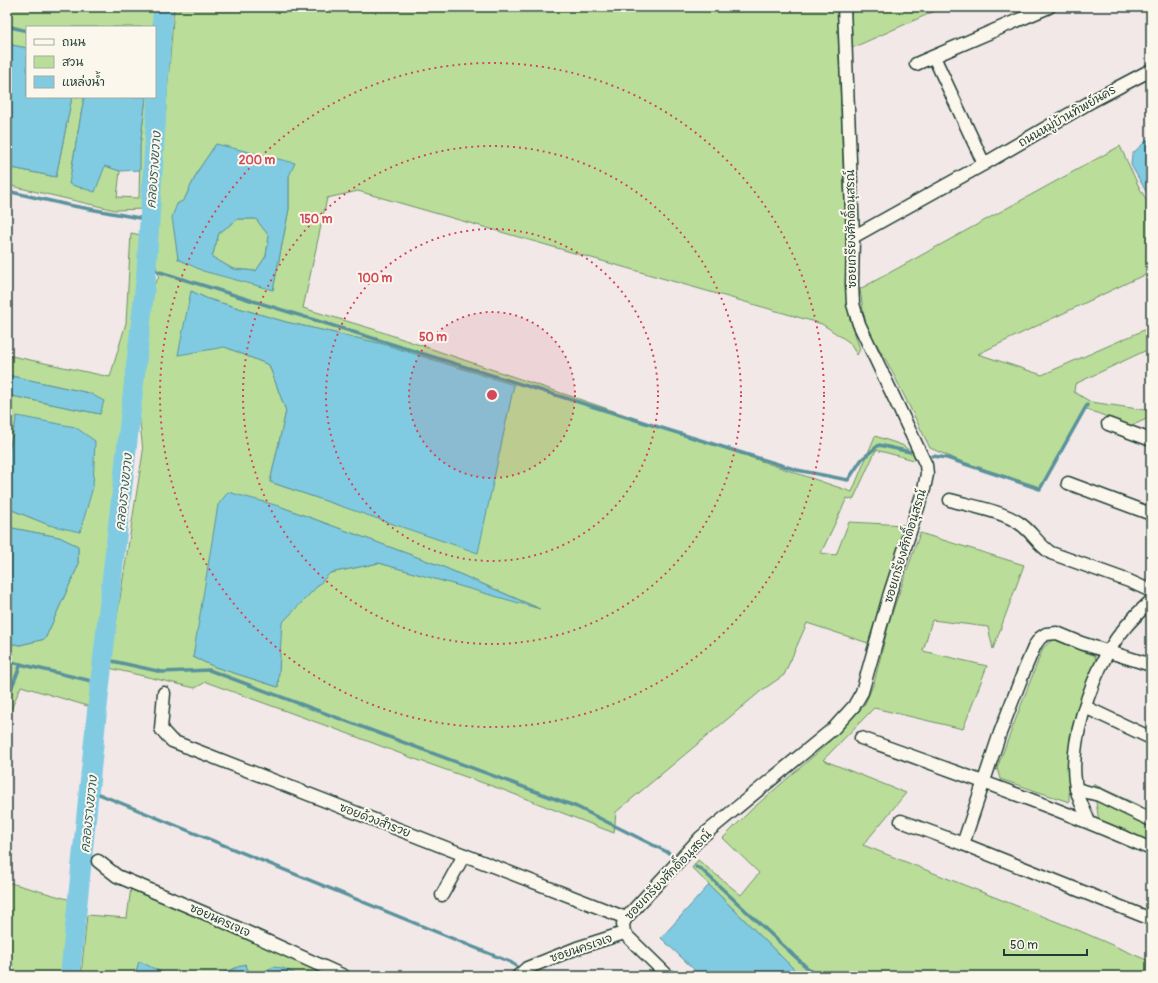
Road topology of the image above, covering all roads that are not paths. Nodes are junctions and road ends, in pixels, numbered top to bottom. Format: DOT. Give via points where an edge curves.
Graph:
graph roads {
  1 [pos="844,7"];
  2 [pos="1049,7"];
  3 [pos="934,57"];
  4 [pos="916,64"];
  5 [pos="1151,70"];
  6 [pos="984,164"];
  7 [pos="853,237"];
  8 [pos="1108,424"];
  9 [pos="1151,440"];
  10 [pos="1068,483"];
  11 [pos="950,500"];
  12 [pos="1151,514"];
  13 [pos="1151,591"];
  14 [pos="1151,601"];
  15 [pos="1108,652"];
  16 [pos="1151,665"];
  17 [pos="164,693"];
  18 [pos="1085,707"];
  19 [pos="861,738"];
  20 [pos="1151,738"];
  21 [pos="983,781"];
  22 [pos="1076,789"];
  23 [pos="1151,820"];
  24 [pos="901,821"];
  25 [pos="1089,822"];
  26 [pos="963,844"];
  27 [pos="1151,848"];
  28 [pos="464,855"];
  29 [pos="98,861"];
  30 [pos="442,895"];
  31 [pos="626,918"];
  32 [pos="1151,919"];
  33 [pos="624,933"];
  34 [pos="344,976"];
  35 [pos="518,976"];
  36 [pos="668,976"];
  1 -- 7 [label="street, ซอยเกรียงศักดิ์อนุสรณ์"];
  2 -- 3 [label="street"];
  3 -- 4 [label="street"];
  3 -- 6 [label="street"];
  5 -- 6 [label="street, ถนนหมู่บ้านทิพย์นคร"];
  6 -- 7 [label="street, ถนนหมู่บ้านทิพย์นคร"];
  7 -- 31 [label="street, ซอยเกรียงศักดิ์อนุสรณ์" via="852,291 859,324 926,465 927,474 862,692 854,706 834,728 700,838"];
  8 -- 9 [label="street"];
  10 -- 12 [label="street"];
  11 -- 13 [label="street" via="1012,519 1026,528 1042,548 1051,553"];
  14 -- 15 [label="street" via="1135,616"];
  15 -- 16 [label="street"];
  15 -- 18 [label="street"];
  15 -- 21 [label="street" via="1057,633 1046,634 1040,638 1024,671"];
  17 -- 28 [label="street, ซอยด้วงสำรวย" via="161,729 172,741"];
  18 -- 20 [label="street"];
  18 -- 22 [label="street" via="1075,756"];
  19 -- 21 [label="street"];
  21 -- 25 [label="street"];
  21 -- 26 [label="street"];
  22 -- 23 [label="street" via="1099,796"];
  22 -- 25 [label="street"];
  24 -- 26 [label="street"];
  25 -- 27 [label="street"];
  26 -- 32 [label="street"];
  28 -- 30 [label="street"];
  28 -- 31 [label="street, ซอยด้วงสำรวย"];
  29 -- 34 [label="street, ซอยนครเจเจ" via="118,876"];
  31 -- 33 [label="street, ซอยเกรียงศักดิ์อนุสรณ์" via="623,924"];
  33 -- 35 [label="street, ซอยนครเจเจ" via="527,968"];
  33 -- 36 [label="street, ซอยเกรียงศักดิ์อนุสรณ์"];
}
